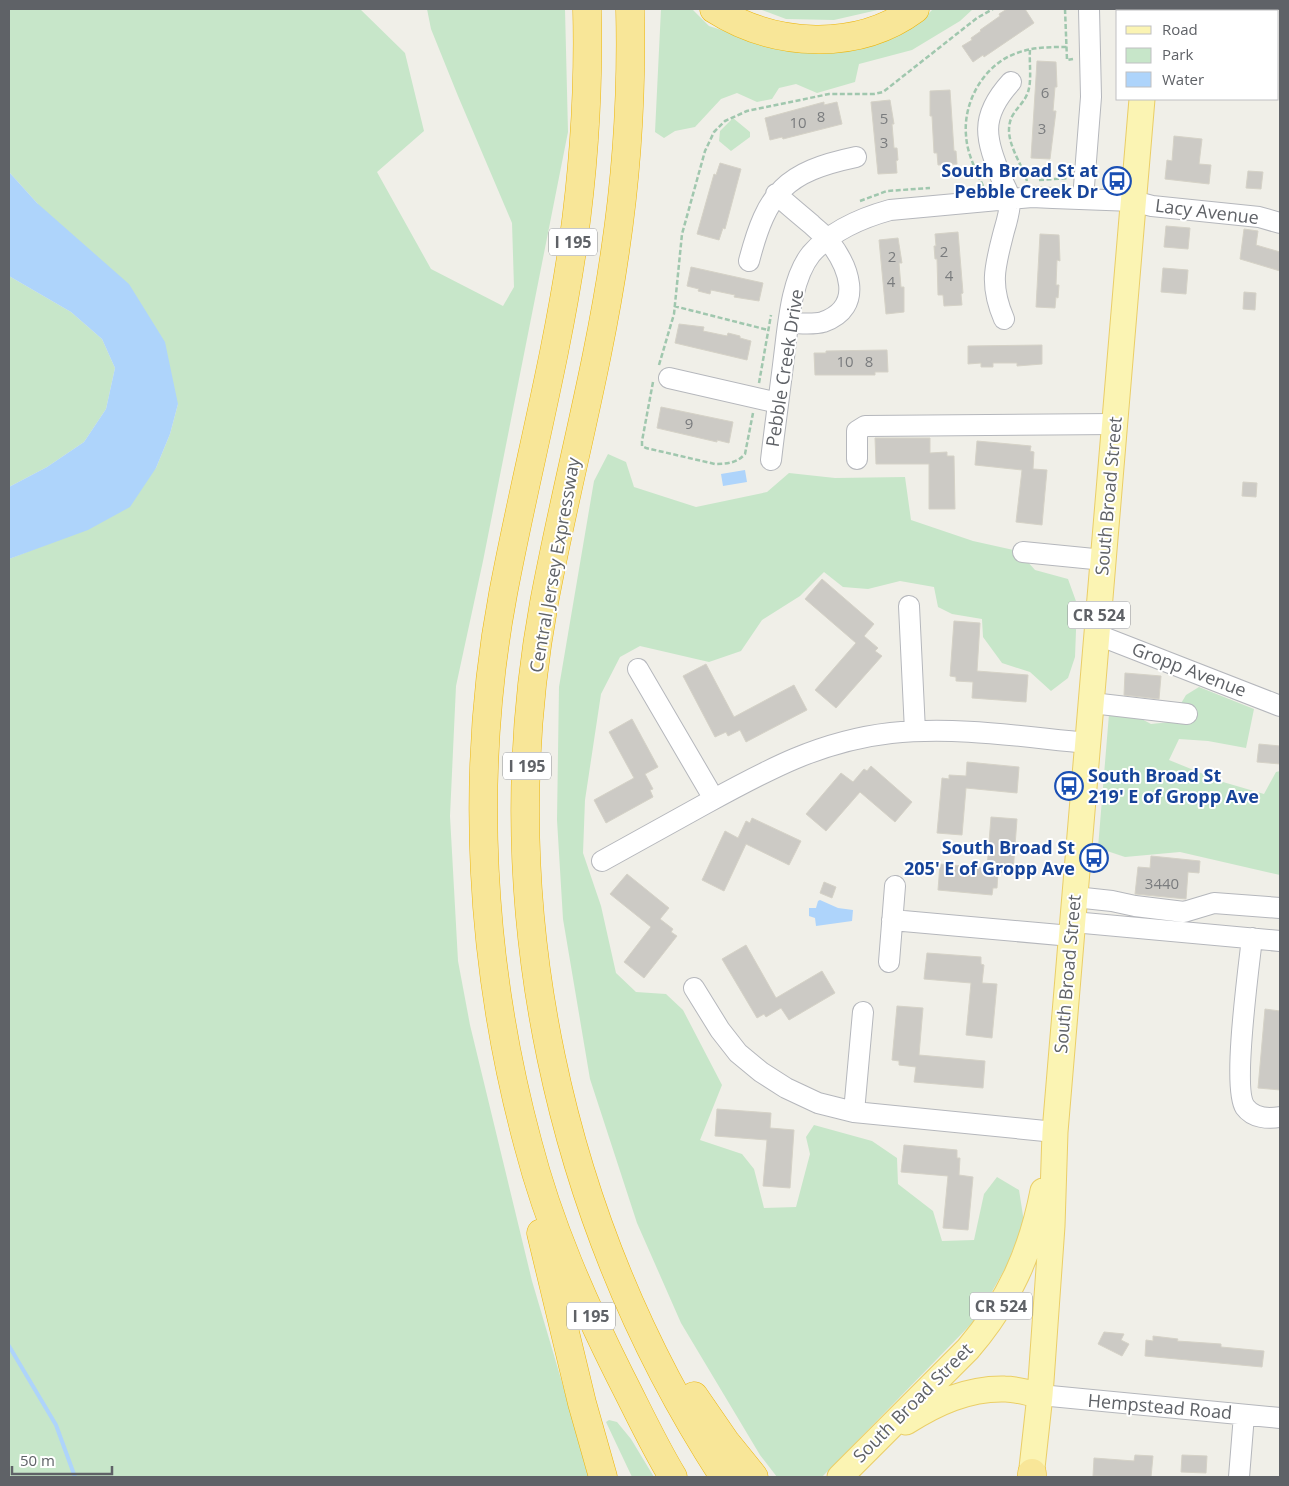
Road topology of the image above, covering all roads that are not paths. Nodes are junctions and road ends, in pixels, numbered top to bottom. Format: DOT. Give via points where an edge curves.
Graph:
graph roads {
  1 [pos="587,9"];
  2 [pos="630,9"];
  3 [pos="714,9"];
  4 [pos="915,9"];
  5 [pos="1089,9"];
  6 [pos="1011,82"];
  7 [pos="1142,100"];
  8 [pos="856,157"];
  9 [pos="776,194"];
  10 [pos="1019,198"];
  11 [pos="1084,199"];
  12 [pos="1133,200"];
  13 [pos="1280,223"];
  14 [pos="828,239"];
  15 [pos="749,260"];
  16 [pos="1004,319"];
  17 [pos="789,323"];
  18 [pos="669,378"];
  19 [pos="778,403"];
  20 [pos="1115,424"];
  21 [pos="857,459"];
  22 [pos="772,460"];
  23 [pos="1023,552"];
  24 [pos="1104,560"];
  25 [pos="909,606"];
  26 [pos="1098,635"];
  27 [pos="638,669"];
  28 [pos="1092,703"];
  29 [pos="1280,706"];
  30 [pos="1187,714"];
  31 [pos="915,731"];
  32 [pos="1088,743"];
  33 [pos="714,799"];
  34 [pos="602,861"];
  35 [pos="895,886"];
  36 [pos="1075,898"];
  37 [pos="1280,908"];
  38 [pos="892,920"];
  39 [pos="1072,929"];
  40 [pos="1252,938"];
  41 [pos="1280,940"];
  42 [pos="889,962"];
  43 [pos="694,988"];
  44 [pos="863,1012"];
  45 [pos="560,1099"];
  46 [pos="854,1112"];
  47 [pos="1280,1117"];
  48 [pos="1055,1132"];
  49 [pos="528,1145"];
  50 [pos="1040,1395"];
  51 [pos="1244,1415"];
  52 [pos="1280,1418"];
  53 [pos="876,1440"];
  54 [pos="1032,1476"];
  55 [pos="603,1477"];
  56 [pos="673,1477"];
  57 [pos="724,1477"];
  58 [pos="754,1477"];
  59 [pos="840,1477"];
  60 [pos="1239,1477"];
  1 -- 49 [label="highway, I 195" via="582,170 573,243 502,596 486,727 484,849 488,924 504,1043"];
  2 -- 45 [label="highway, Central Jersey Expressway / I 195" via="629,100 616,249 544,604 529,731 527,831 531,921 538,985"];
  3 -- 4 [label="highway" via="749,27 773,34 822,40 868,32"];
  5 -- 11 [label="street" via="1091,97"];
  6 -- 10 [label="street" via="992,108 988,136 990,149"];
  7 -- 12 [label="main road, South Broad Street / CR 524"];
  8 -- 9 [label="street" via="803,173"];
  9 -- 14 [label="street"];
  9 -- 15 [label="street" via="762,217"];
  10 -- 11 [label="street, Pebble Creek Drive"];
  10 -- 14 [label="street, Pebble Creek Drive" via="890,210 850,223"];
  10 -- 16 [label="street" via="994,273 998,305"];
  11 -- 12 [label="street, Pebble Creek Drive"];
  12 -- 13 [label="street, Lacy Avenue" via="1152,206 1259,217"];
  12 -- 20 [label="main road, South Broad Street / CR 524"];
  14 -- 17 [label="street, Pebble Creek Drive" via="811,254 800,273"];
  14 -- 17 [label="street" via="847,271 850,282 847,302 841,311 823,322"];
  17 -- 19 [label="street, Pebble Creek Drive"];
  18 -- 19 [label="street"];
  19 -- 22 [label="street, Pebble Creek Drive"];
  20 -- 21 [label="street" via="865,426 857,431"];
  20 -- 24 [label="main road, South Broad Street / CR 524"];
  23 -- 24 [label="street"];
  24 -- 26 [label="main road, South Broad Street / CR 524"];
  25 -- 31 [label="street"];
  26 -- 28 [label="main road, South Broad Street / CR 524"];
  26 -- 29 [label="street, Gropp Avenue"];
  27 -- 33 [label="street"];
  28 -- 30 [label="street"];
  28 -- 32 [label="main road, South Broad Street / CR 524"];
  31 -- 32 [label="street" via="961,731"];
  31 -- 33 [label="street" via="822,747 782,763"];
  32 -- 36 [label="main road, South Broad Street / CR 524"];
  33 -- 34 [label="street"];
  35 -- 38 [label="street"];
  36 -- 37 [label="street" via="1184,912 1214,903"];
  36 -- 39 [label="main road, South Broad Street / CR 524"];
  38 -- 39 [label="street"];
  38 -- 42 [label="street"];
  39 -- 40 [label="street"];
  39 -- 48 [label="main road, South Broad Street / CR 524"];
  40 -- 41 [label="street"];
  40 -- 47 [label="street" via="1240,1064 1241,1096 1244,1106 1260,1117"];
  43 -- 46 [label="street" via="738,1053 761,1072 818,1104"];
  44 -- 46 [label="street"];
  45 -- 57 [label="highway, Central Jersey Expressway / I 195" via="593,1211 615,1271 670,1386"];
  45 -- 58 [label="highway" via="608,1223 666,1344 693,1395"];
  46 -- 48 [label="street"];
  48 -- 50 [label="main road, South Broad Street / CR 524"];
  48 -- 53 [label="main road, South Broad Street / CR 524" via="1027,1249 1002,1305 968,1350"];
  49 -- 55 [label="highway" via="536,1212"];
  49 -- 56 [label="highway, I 195" via="573,1275 653,1444"];
  50 -- 51 [label="street, Hempstead Road"];
  50 -- 53 [label="main road" via="1007,1389 981,1390 957,1396 922,1412"];
  50 -- 54 [label="main road, South Broad Street / CR 524"];
  51 -- 52 [label="street, Hempstead Road"];
  51 -- 60 [label="street"];
  53 -- 59 [label="main road, South Broad Street / CR 524"];
}
